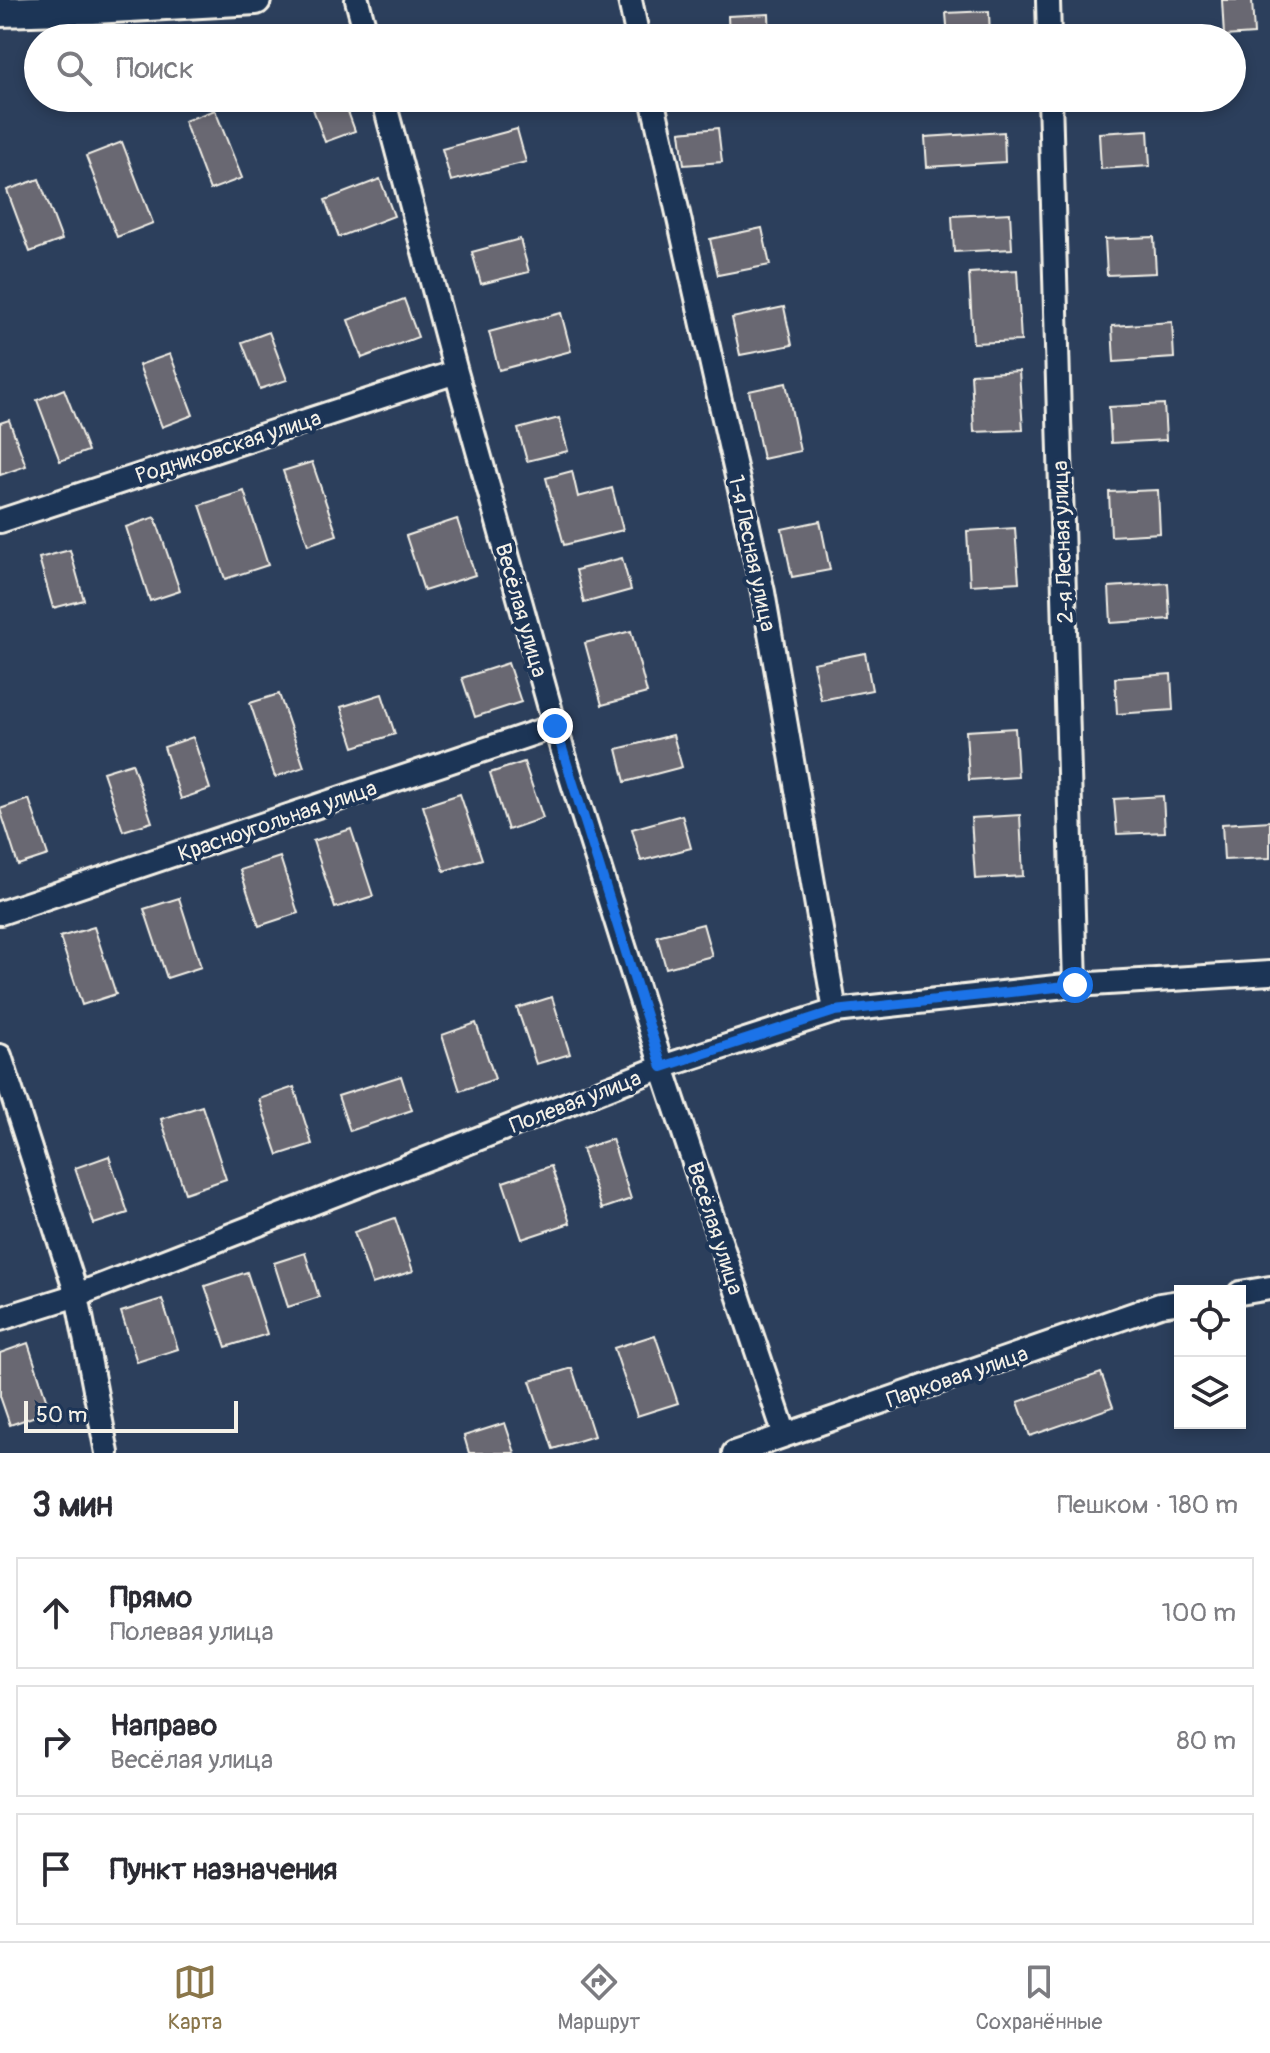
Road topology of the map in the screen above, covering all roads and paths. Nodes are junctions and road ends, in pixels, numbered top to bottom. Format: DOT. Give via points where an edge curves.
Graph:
graph roads {
  1 [pos="256,0"];
  2 [pos="357,0"];
  3 [pos="630,0"];
  4 [pos="1048,0"];
  5 [pos="93,5"];
  6 [pos="0,12"];
  7 [pos="363,24"];
  8 [pos="635,24"];
  9 [pos="1049,24"];
  10 [pos="387,112"];
  11 [pos="655,112"];
  12 [pos="1050,112"];
  13 [pos="456,372"];
  14 [pos="0,521"];
  15 [pos="555,726"];
  16 [pos="0,913"];
  17 [pos="1270,973"];
  18 [pos="1075,985"];
  19 [pos="835,1011"];
  20 [pos="0,1056"];
  21 [pos="662,1067"];
  22 [pos="1270,1288"];
  23 [pos="1246,1292"];
  24 [pos="77,1295"];
  25 [pos="1174,1303"];
  26 [pos="0,1319"];
  27 [pos="785,1435"];
  28 [pos="107,1453"];
  29 [pos="734,1453"];
  1 -- 5 [label="street"];
  2 -- 7 [label="street"];
  3 -- 8 [label="street"];
  4 -- 9 [label="street"];
  5 -- 6 [label="street"];
  10 -- 13 [label="street, Весёлая улица"];
  11 -- 19 [label="street, 1-я Лесная улица" via="763,592"];
  12 -- 18 [label="street, 2-я Лесная улица"];
  13 -- 14 [label="street, Родниковская улица"];
  13 -- 15 [label="street, Весёлая улица"];
  15 -- 16 [label="street, Красноугольная улица"];
  15 -- 21 [label="street, Весёлая улица"];
  17 -- 18 [label="street, Полевая улица"];
  18 -- 19 [label="street, Полевая улица"];
  19 -- 21 [label="street, Полевая улица"];
  20 -- 24 [label="street"];
  21 -- 24 [label="street, Полевая улица"];
  21 -- 27 [label="street, Весёлая улица"];
  22 -- 23 [label="street"];
  24 -- 26 [label="street, Полевая улица"];
  24 -- 28 [label="street"];
  25 -- 27 [label="street, Парковая улица"];
  27 -- 29 [label="street, Парковая улица"];
}
